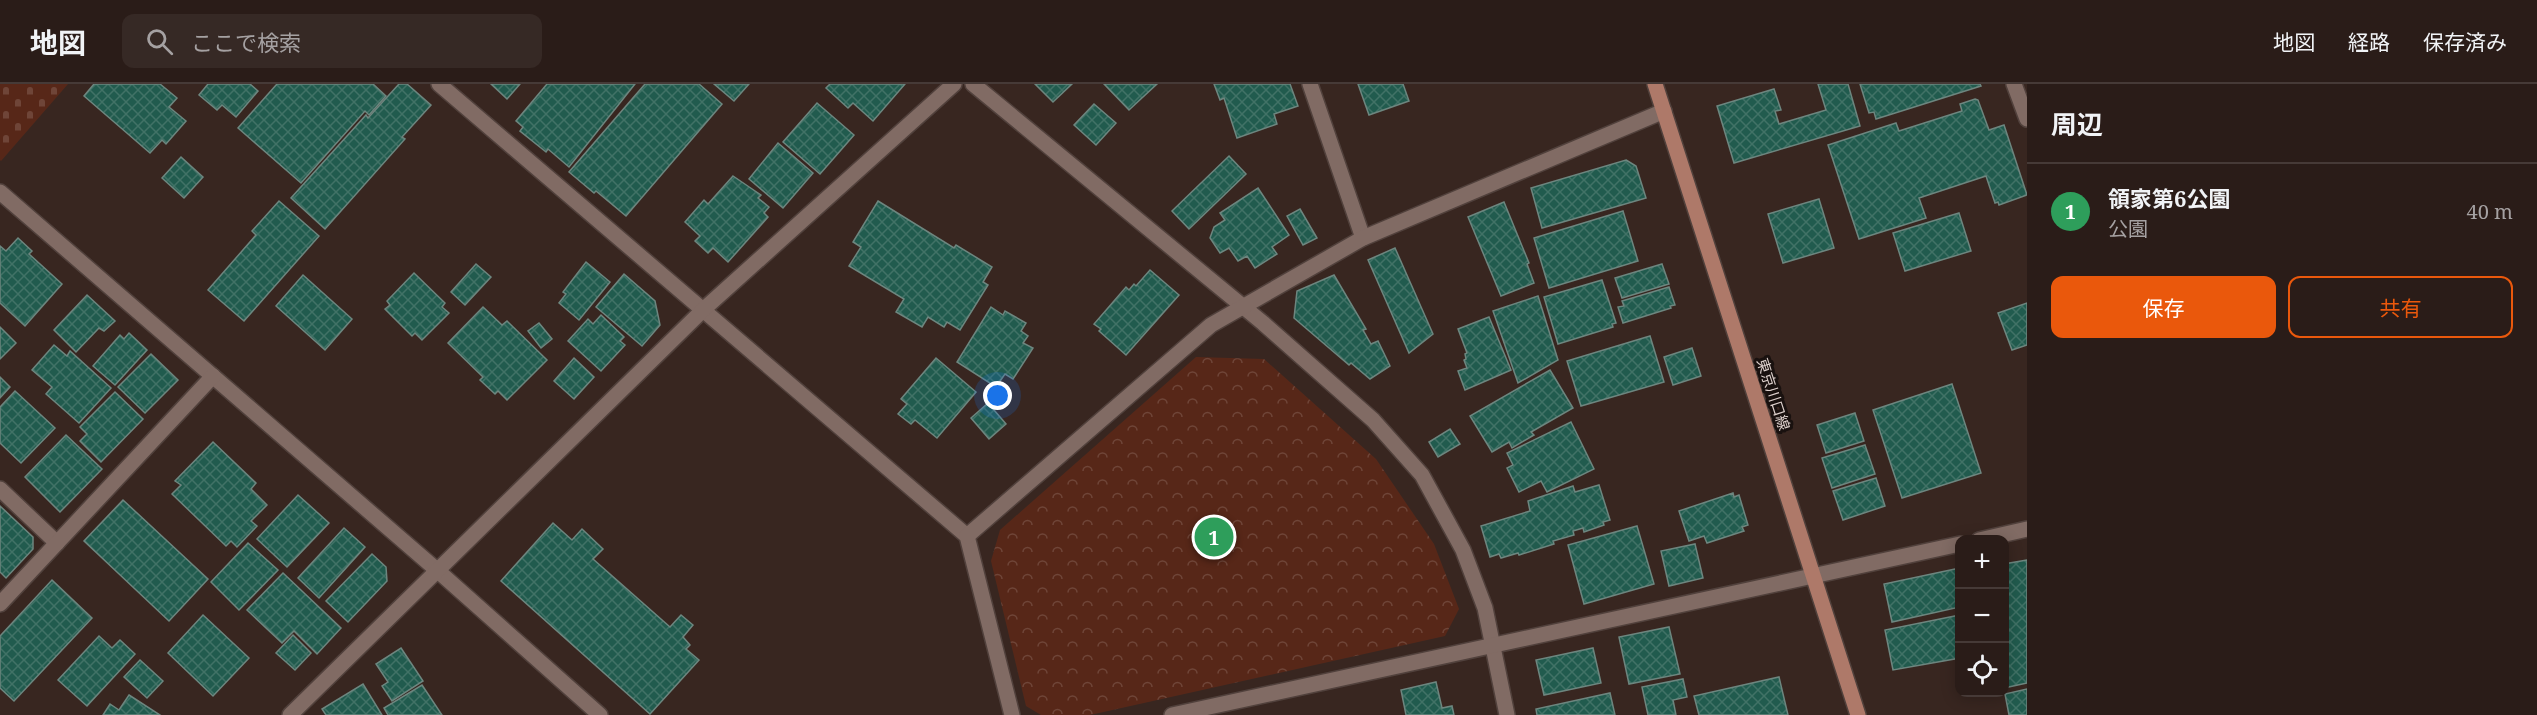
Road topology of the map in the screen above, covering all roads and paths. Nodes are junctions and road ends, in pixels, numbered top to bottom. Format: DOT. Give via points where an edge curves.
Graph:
graph roads {
  1 [pos="439,84"];
  2 [pos="954,84"];
  3 [pos="973,84"];
  4 [pos="1310,84"];
  5 [pos="1655,84"];
  6 [pos="2014,84"];
  7 [pos="1664,111"];
  8 [pos="2027,119"];
  9 [pos="0,192"];
  10 [pos="1363,238"];
  11 [pos="1242,306"];
  12 [pos="704,309"];
  13 [pos="213,376"];
  14 [pos="0,489"];
  15 [pos="2027,529"];
  16 [pos="2001,535"];
  17 [pos="967,536"];
  18 [pos="57,543"];
  19 [pos="1955,545"];
  20 [pos="438,571"];
  21 [pos="1814,577"];
  22 [pos="0,604"];
  23 [pos="1492,645"];
  24 [pos="290,715"];
  25 [pos="600,715"];
  26 [pos="1012,715"];
  27 [pos="1172,715"];
  28 [pos="1507,715"];
  29 [pos="1858,715"];
  1 -- 12 [label="street"];
  2 -- 12 [label="street"];
  3 -- 11 [label="street"];
  4 -- 10 [label="street"];
  5 -- 7 [label="main road, 東京川口線"];
  6 -- 8 [label="street"];
  7 -- 10 [label="street"];
  7 -- 21 [label="main road, 東京川口線"];
  9 -- 13 [label="street"];
  10 -- 11 [label="street"];
  11 -- 17 [label="street" via="1211,325"];
  11 -- 23 [label="street" via="1373,420 1422,476 1463,550 1485,608"];
  12 -- 17 [label="street"];
  12 -- 20 [label="street"];
  13 -- 18 [label="street"];
  13 -- 20 [label="street"];
  14 -- 18 [label="street"];
  15 -- 16 [label="street"];
  17 -- 26 [label="street"];
  18 -- 22 [label="street"];
  19 -- 21 [label="street"];
  20 -- 24 [label="street"];
  20 -- 25 [label="street"];
  21 -- 23 [label="street"];
  21 -- 29 [label="main road, 東京川口線"];
  23 -- 27 [label="street"];
  23 -- 28 [label="street"];
}
